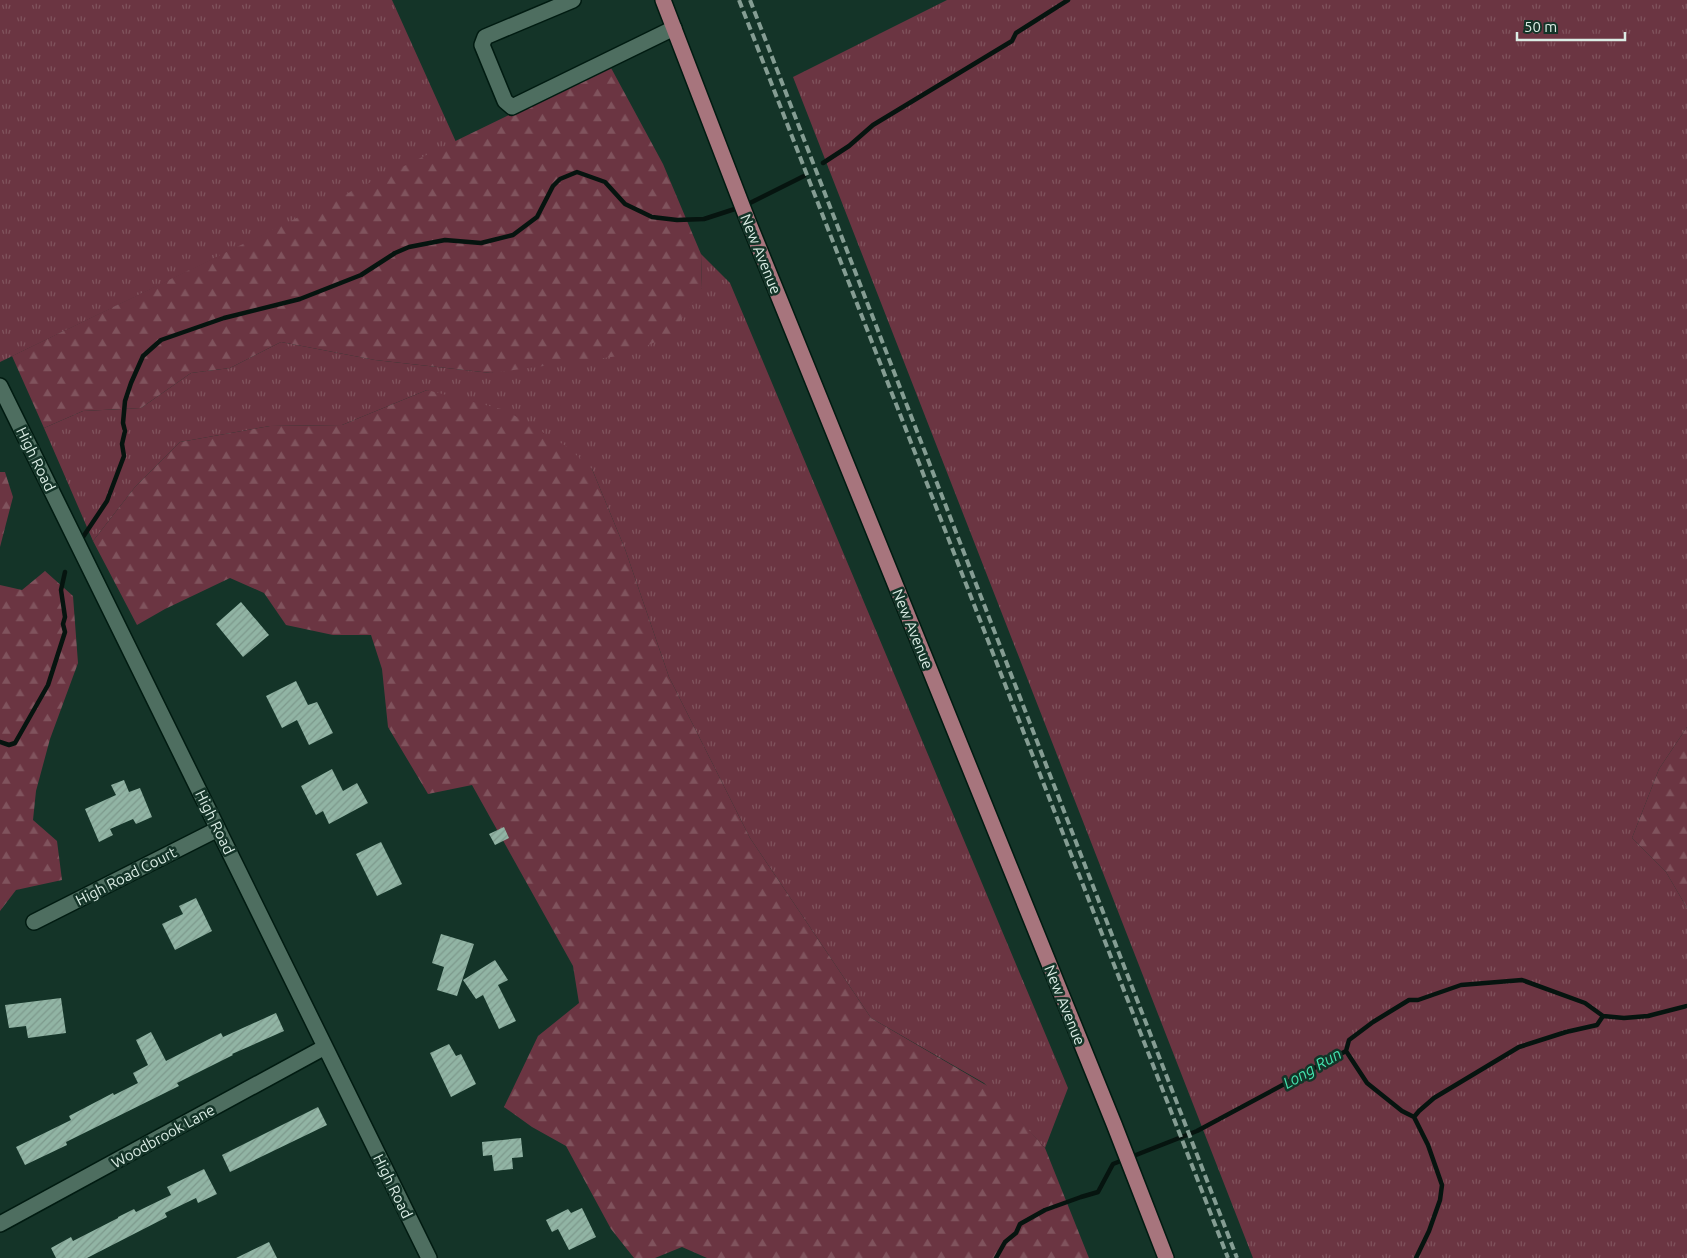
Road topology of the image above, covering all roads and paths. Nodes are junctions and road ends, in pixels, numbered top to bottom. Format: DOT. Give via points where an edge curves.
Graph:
graph roads {
  1 [pos="573,0"];
  2 [pos="663,0"];
  3 [pos="674,28"];
  4 [pos="0,386"];
  5 [pos="218,829"];
  6 [pos="34,922"];
  7 [pos="325,1047"];
  8 [pos="0,1224"];
  9 [pos="429,1258"];
  10 [pos="1166,1258"];
  1 -- 3 [label="street" via="485,37 482,45 504,101 512,107"];
  2 -- 3 [label="main road, New Avenue"];
  3 -- 10 [label="main road, New Avenue" via="746,216"];
  4 -- 5 [label="street, High Road"];
  5 -- 6 [label="street, High Road Court"];
  5 -- 7 [label="street, High Road"];
  7 -- 8 [label="street, Woodbrook Lane"];
  7 -- 9 [label="street, High Road"];
}
